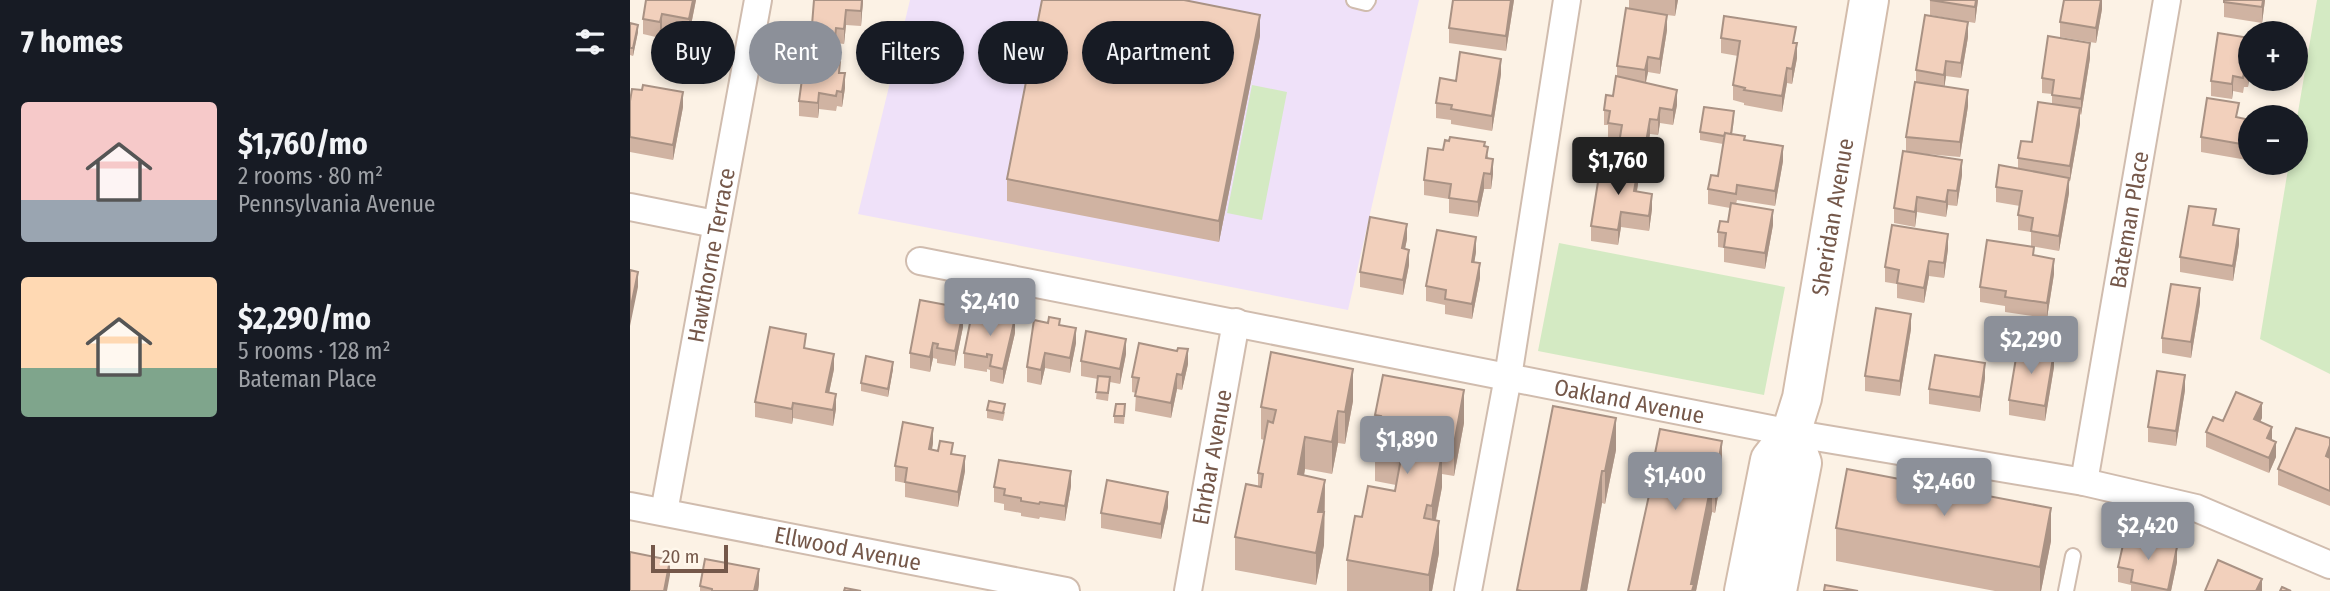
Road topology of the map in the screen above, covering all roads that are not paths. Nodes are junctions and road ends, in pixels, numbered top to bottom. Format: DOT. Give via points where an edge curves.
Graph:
graph roads {
  1 [pos="758,0"];
  2 [pos="1354,0"];
  3 [pos="1367,0"];
  4 [pos="1567,0"];
  5 [pos="1869,0"];
  6 [pos="2166,0"];
  7 [pos="630,206"];
  8 [pos="715,225"];
  9 [pos="920,261"];
  10 [pos="1236,322"];
  11 [pos="1507,377"];
  12 [pos="1791,433"];
  13 [pos="2084,482"];
  14 [pos="630,506"];
  15 [pos="664,512"];
  16 [pos="2073,556"];
  17 [pos="2330,565"];
  18 [pos="1066,591"];
  19 [pos="1188,591"];
  20 [pos="1468,591"];
  21 [pos="1744,591"];
  22 [pos="1777,591"];
  23 [pos="2066,591"];
  1 -- 8 [label="street, Hawthorne Terrace"];
  2 -- 3 [label="lane"];
  4 -- 11 [label="street"];
  5 -- 12 [label="street, Sheridan Avenue" via="1802,398"];
  6 -- 13 [label="street, Bateman Place"];
  7 -- 8 [label="street"];
  8 -- 15 [label="street, Hawthorne Terrace"];
  9 -- 10 [label="street, Oakland Avenue"];
  10 -- 11 [label="street, Oakland Avenue"];
  10 -- 19 [label="street, Ehrbar Avenue"];
  11 -- 12 [label="street, Oakland Avenue"];
  11 -- 20 [label="street"];
  12 -- 13 [label="street, Oakland Avenue"];
  12 -- 21 [label="street, Sheridan Avenue" via="1770,460"];
  12 -- 22 [label="street" via="1802,463"];
  13 -- 17 [label="street, Oakland Avenue" via="2196,508"];
  14 -- 15 [label="street, Ellwood Avenue"];
  15 -- 18 [label="street, Ellwood Avenue"];
  16 -- 23 [label="lane"];
}
